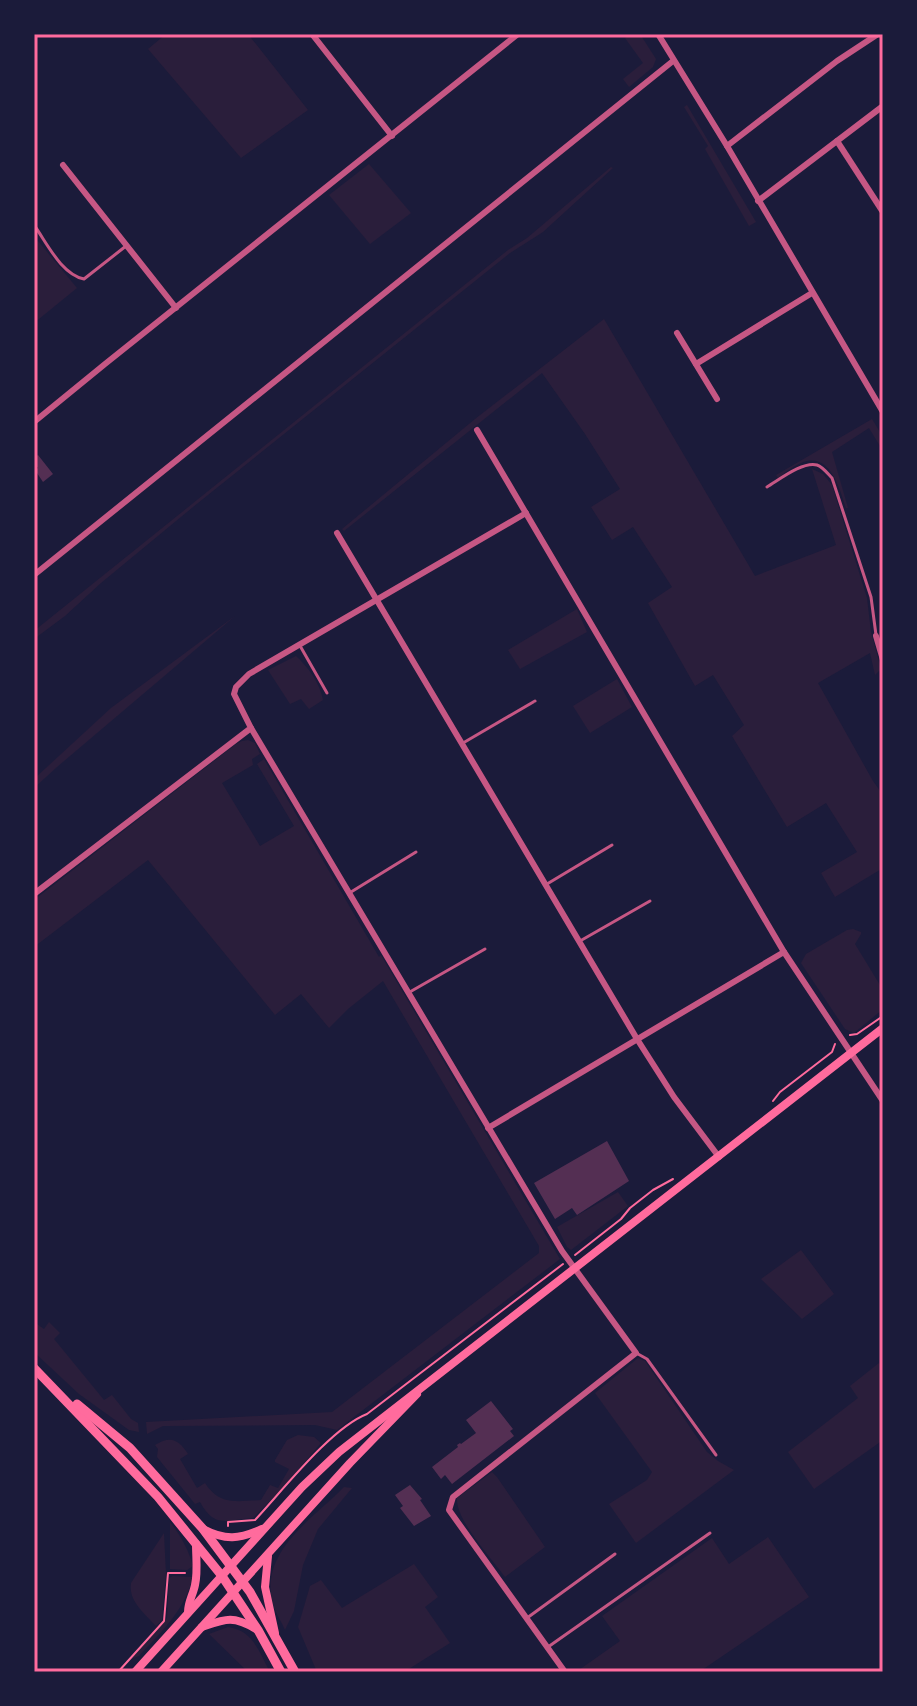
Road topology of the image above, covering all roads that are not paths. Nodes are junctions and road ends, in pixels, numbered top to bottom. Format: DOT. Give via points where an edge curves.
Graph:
graph roads {
  1 [pos="312,34"];
  2 [pos="518,34"];
  3 [pos="658,34"];
  4 [pos="878,34"];
  5 [pos="673,61"];
  6 [pos="883,106"];
  7 [pos="392,136"];
  8 [pos="837,141"];
  9 [pos="727,146"];
  10 [pos="63,165"];
  11 [pos="758,201"];
  12 [pos="883,212"];
  13 [pos="34,225"];
  14 [pos="126,246"];
  15 [pos="812,293"];
  16 [pos="176,308"];
  17 [pos="677,333"];
  18 [pos="696,364"];
  19 [pos="717,399"];
  20 [pos="883,412"];
  21 [pos="34,422"];
  22 [pos="477,430"];
  23 [pos="767,487"];
  24 [pos="526,513"];
  25 [pos="337,533"];
  26 [pos="34,575"];
  27 [pos="377,599"];
  28 [pos="876,636"];
  29 [pos="299,644"];
  30 [pos="883,660"];
  31 [pos="327,693"];
  32 [pos="535,701"];
  33 [pos="251,728"];
  34 [pos="463,743"];
  35 [pos="612,845"];
  36 [pos="416,852"];
  37 [pos="546,884"];
  38 [pos="34,894"];
  39 [pos="349,894"];
  40 [pos="650,901"];
  41 [pos="579,941"];
  42 [pos="485,949"];
  43 [pos="784,952"];
  44 [pos="408,993"];
  45 [pos="883,1028"];
  46 [pos="637,1039"];
  47 [pos="850,1052"];
  48 [pos="883,1101"];
  49 [pos="488,1128"];
  50 [pos="719,1157"];
  51 [pos="571,1264"];
  52 [pos="636,1353"];
  53 [pos="34,1368"];
  54 [pos="431,1378"];
  55 [pos="49,1382"];
  56 [pos="716,1455"];
  57 [pos="267,1528"];
  58 [pos="203,1529"];
  59 [pos="710,1533"];
  60 [pos="196,1544"];
  61 [pos="268,1554"];
  62 [pos="615,1554"];
  63 [pos="231,1566"];
  64 [pos="222,1576"];
  65 [pos="243,1581"];
  66 [pos="233,1592"];
  67 [pos="188,1612"];
  68 [pos="527,1618"];
  69 [pos="201,1627"];
  70 [pos="258,1630"];
  71 [pos="276,1637"];
  72 [pos="548,1647"];
  73 [pos="135,1672"];
  74 [pos="161,1672"];
  75 [pos="281,1672"];
  76 [pos="295,1672"];
  77 [pos="565,1672"];
  1 -- 7 [label="street"];
  2 -- 7 [label="street"];
  3 -- 5 [label="street"];
  4 -- 9 [label="street"];
  5 -- 9 [label="street"];
  5 -- 26 [label="street"];
  6 -- 8 [label="street"];
  7 -- 16 [label="street"];
  8 -- 11 [label="street"];
  8 -- 12 [label="street"];
  9 -- 11 [label="street"];
  10 -- 14 [label="street"];
  11 -- 15 [label="street"];
  13 -- 14 [label="lane" via="75,277 84,279"];
  14 -- 16 [label="street"];
  15 -- 18 [label="street"];
  15 -- 20 [label="street"];
  16 -- 21 [label="street"];
  17 -- 18 [label="street"];
  18 -- 19 [label="street"];
  22 -- 24 [label="street"];
  23 -- 28 [label="lane" via="813,464 832,478 871,597"];
  24 -- 27 [label="street"];
  24 -- 43 [label="street"];
  25 -- 27 [label="street"];
  27 -- 29 [label="street"];
  27 -- 34 [label="street"];
  28 -- 30 [label="street"];
  29 -- 31 [label="lane"];
  29 -- 33 [label="street" via="236,687 234,694"];
  32 -- 34 [label="lane"];
  33 -- 38 [label="street"];
  33 -- 39 [label="street"];
  34 -- 37 [label="street"];
  35 -- 37 [label="lane"];
  36 -- 39 [label="lane"];
  37 -- 41 [label="street"];
  39 -- 44 [label="street"];
  40 -- 41 [label="lane"];
  41 -- 46 [label="street"];
  42 -- 44 [label="lane"];
  43 -- 46 [label="street"];
  43 -- 47 [label="street"];
  44 -- 49 [label="street"];
  45 -- 47 [label="main road"];
  46 -- 49 [label="street"];
  46 -- 50 [label="street"];
  47 -- 48 [label="street"];
  47 -- 50 [label="main road"];
  49 -- 51 [label="street"];
  50 -- 51 [label="main road"];
  51 -- 52 [label="street"];
  51 -- 54 [label="main road"];
  52 -- 56 [label="lane" via="647,1359"];
  52 -- 68 [label="street" via="453,1497 449,1510"];
  53 -- 55 [label="main road"];
  54 -- 57 [label="main road" via="339,1452"];
  54 -- 61 [label="main road"];
  55 -- 58 [label="main road" via="123,1440"];
  55 -- 60 [label="main road"];
  57 -- 58 [label="main road" via="229,1538"];
  57 -- 63 [label="main road"];
  58 -- 63 [label="main road"];
  59 -- 72 [label="lane"];
  60 -- 64 [label="main road"];
  60 -- 67 [label="main road" via="197,1573"];
  61 -- 65 [label="main road"];
  61 -- 71 [label="main road" via="265,1587"];
  62 -- 68 [label="lane"];
  63 -- 64 [label="main road"];
  63 -- 65 [label="main road"];
  64 -- 66 [label="main road"];
  64 -- 67 [label="main road"];
  65 -- 66 [label="main road"];
  65 -- 71 [label="main road"];
  66 -- 69 [label="main road"];
  66 -- 70 [label="main road"];
  67 -- 73 [label="main road"];
  68 -- 72 [label="street"];
  69 -- 70 [label="main road" via="231,1618"];
  69 -- 74 [label="main road"];
  70 -- 75 [label="main road"];
  71 -- 76 [label="main road"];
  72 -- 77 [label="street"];
}
